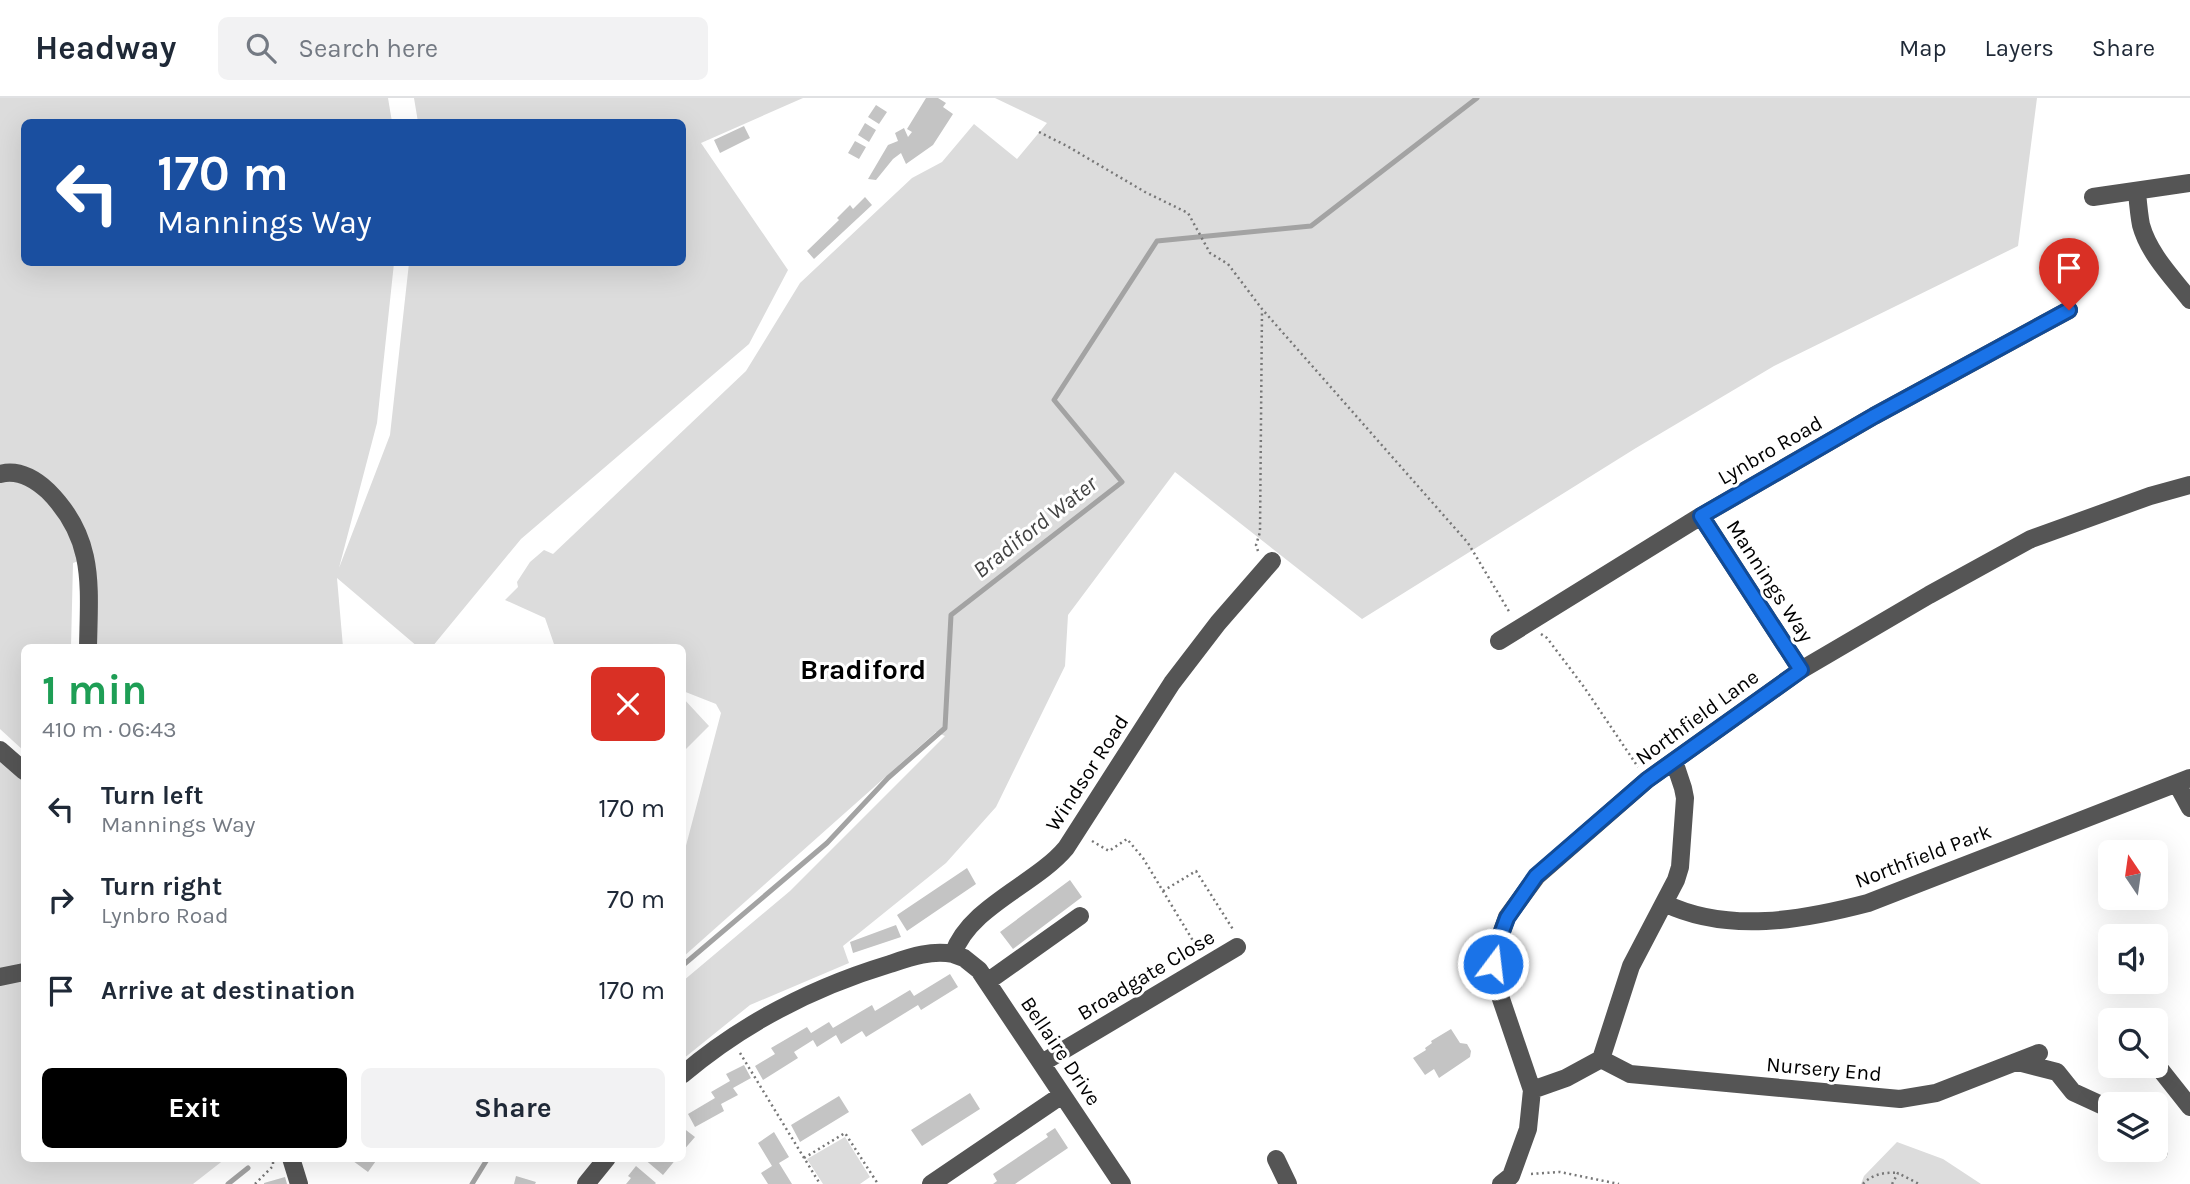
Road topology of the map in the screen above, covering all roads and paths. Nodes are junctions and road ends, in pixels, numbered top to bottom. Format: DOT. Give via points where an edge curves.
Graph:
graph roads {
  1 [pos="1039,132"];
  2 [pos="2190,183"];
  3 [pos="2137,192"];
  4 [pos="2093,197"];
  5 [pos="2190,300"];
  6 [pos="1262,309"];
  7 [pos="2069,310"];
  8 [pos="0,474"];
  9 [pos="2190,485"];
  10 [pos="1701,516"];
  11 [pos="1272,561"];
  12 [pos="1527,625"];
  13 [pos="1499,641"];
  14 [pos="88,644"];
  15 [pos="1801,670"];
  16 [pos="0,750"];
  17 [pos="1674,761"];
  18 [pos="21,768"];
  19 [pos="1647,780"];
  20 [pos="2183,781"];
  21 [pos="2190,808"];
  22 [pos="1077,833"];
  23 [pos="1163,891"];
  24 [pos="1664,903"];
  25 [pos="1080,916"];
  26 [pos="1237,947"];
  27 [pos="953,954"];
  28 [pos="1208,964"];
  29 [pos="21,973"];
  30 [pos="0,977"];
  31 [pos="987,982"];
  32 [pos="731,1038"];
  33 [pos="2039,1053"];
  34 [pos="1601,1059"];
  35 [pos="2018,1062"];
  36 [pos="1042,1063"];
  37 [pos="686,1072"];
  38 [pos="2168,1078"];
  39 [pos="1532,1090"];
  40 [pos="1062,1095"];
  41 [pos="2098,1103"];
  42 [pos="2190,1107"];
  43 [pos="804,1158"];
  44 [pos="1276,1159"];
  45 [pos="273,1162"];
  46 [pos="292,1162"];
  47 [pos="604,1162"];
  48 [pos="1898,1173"];
  49 [pos="950,1179"];
  50 [pos="1506,1180"];
  51 [pos="255,1184"];
  52 [pos="299,1184"];
  53 [pos="586,1184"];
  54 [pos="820,1184"];
  55 [pos="878,1184"];
  56 [pos="931,1184"];
  57 [pos="1122,1184"];
  58 [pos="1288,1184"];
  59 [pos="1619,1184"];
  60 [pos="1863,1184"];
  61 [pos="1892,1184"];
  62 [pos="1919,1184"];
  1 -- 6 [label="path" via="1188,213 1210,253 1228,264"];
  2 -- 3 [label="street"];
  3 -- 4 [label="street"];
  3 -- 5 [label="street" via="2149,244"];
  6 -- 11 [label="path" via="1256,545 1258,552"];
  6 -- 12 [label="path" via="1468,543 1508,612"];
  7 -- 10 [label="street, Lynbro Road"];
  8 -- 14 [label="street" via="10,471 40,484 64,507 80,537 88,565"];
  9 -- 15 [label="street, Northfield Lane" via="2031,539"];
  10 -- 12 [label="street, Lynbro Road"];
  10 -- 15 [label="street, Mannings Way"];
  11 -- 22 [label="street, Windsor Road" via="1172,683"];
  12 -- 13 [label="street, Lynbro Road"];
  12 -- 19 [label="path" via="1547,638"];
  15 -- 17 [label="street, Northfield Lane"];
  16 -- 18 [label="street"];
  17 -- 19 [label="street, Northfield Lane"];
  17 -- 24 [label="street" via="1684,788 1684,814 1680,867"];
  19 -- 39 [label="street, Northfield Lane" via="1536,876 1503,927 1494,953 1494,972"];
  20 -- 21 [label="street"];
  20 -- 24 [label="street, Northfield Park" via="1868,903 1820,916 1738,922 1696,915"];
  22 -- 23 [label="path" via="1109,851 1126,839"];
  22 -- 27 [label="street, Windsor Road" via="1059,856 980,917"];
  23 -- 26 [label="path" via="1196,872 1242,943"];
  23 -- 28 [label="path"];
  24 -- 34 [label="street" via="1631,966"];
  25 -- 31 [label="street"];
  26 -- 28 [label="street, Broadgate Close"];
  27 -- 31 [label="street, Bellaire Drive" via="975,965"];
  27 -- 32 [label="street" via="917,956 855,974 784,1006"];
  28 -- 36 [label="street, Broadgate Close"];
  29 -- 30 [label="street"];
  31 -- 36 [label="street, Bellaire Drive"];
  32 -- 37 [label="street"];
  32 -- 43 [label="path"];
  33 -- 35 [label="street, Nursery End"];
  34 -- 35 [label="street, Nursery End" via="1630,1074 1900,1099 1936,1093"];
  34 -- 39 [label="street"];
  35 -- 41 [label="street" via="2057,1072 2073,1092"];
  36 -- 40 [label="street, Bellaire Drive"];
  38 -- 42 [label="street"];
  39 -- 50 [label="street, Northfield Lane" via="1528,1129"];
  40 -- 49 [label="street"];
  40 -- 57 [label="street, Bellaire Drive"];
  43 -- 54 [label="path"];
  43 -- 55 [label="path" via="845,1133"];
  44 -- 58 [label="street"];
  45 -- 51 [label="path"];
  46 -- 52 [label="street"];
  47 -- 53 [label="street"];
  48 -- 60 [label="path" via="1881,1173"];
  48 -- 61 [label="path"];
  48 -- 62 [label="path"];
  49 -- 56 [label="street"];
  50 -- 59 [label="path" via="1560,1172"];
}
